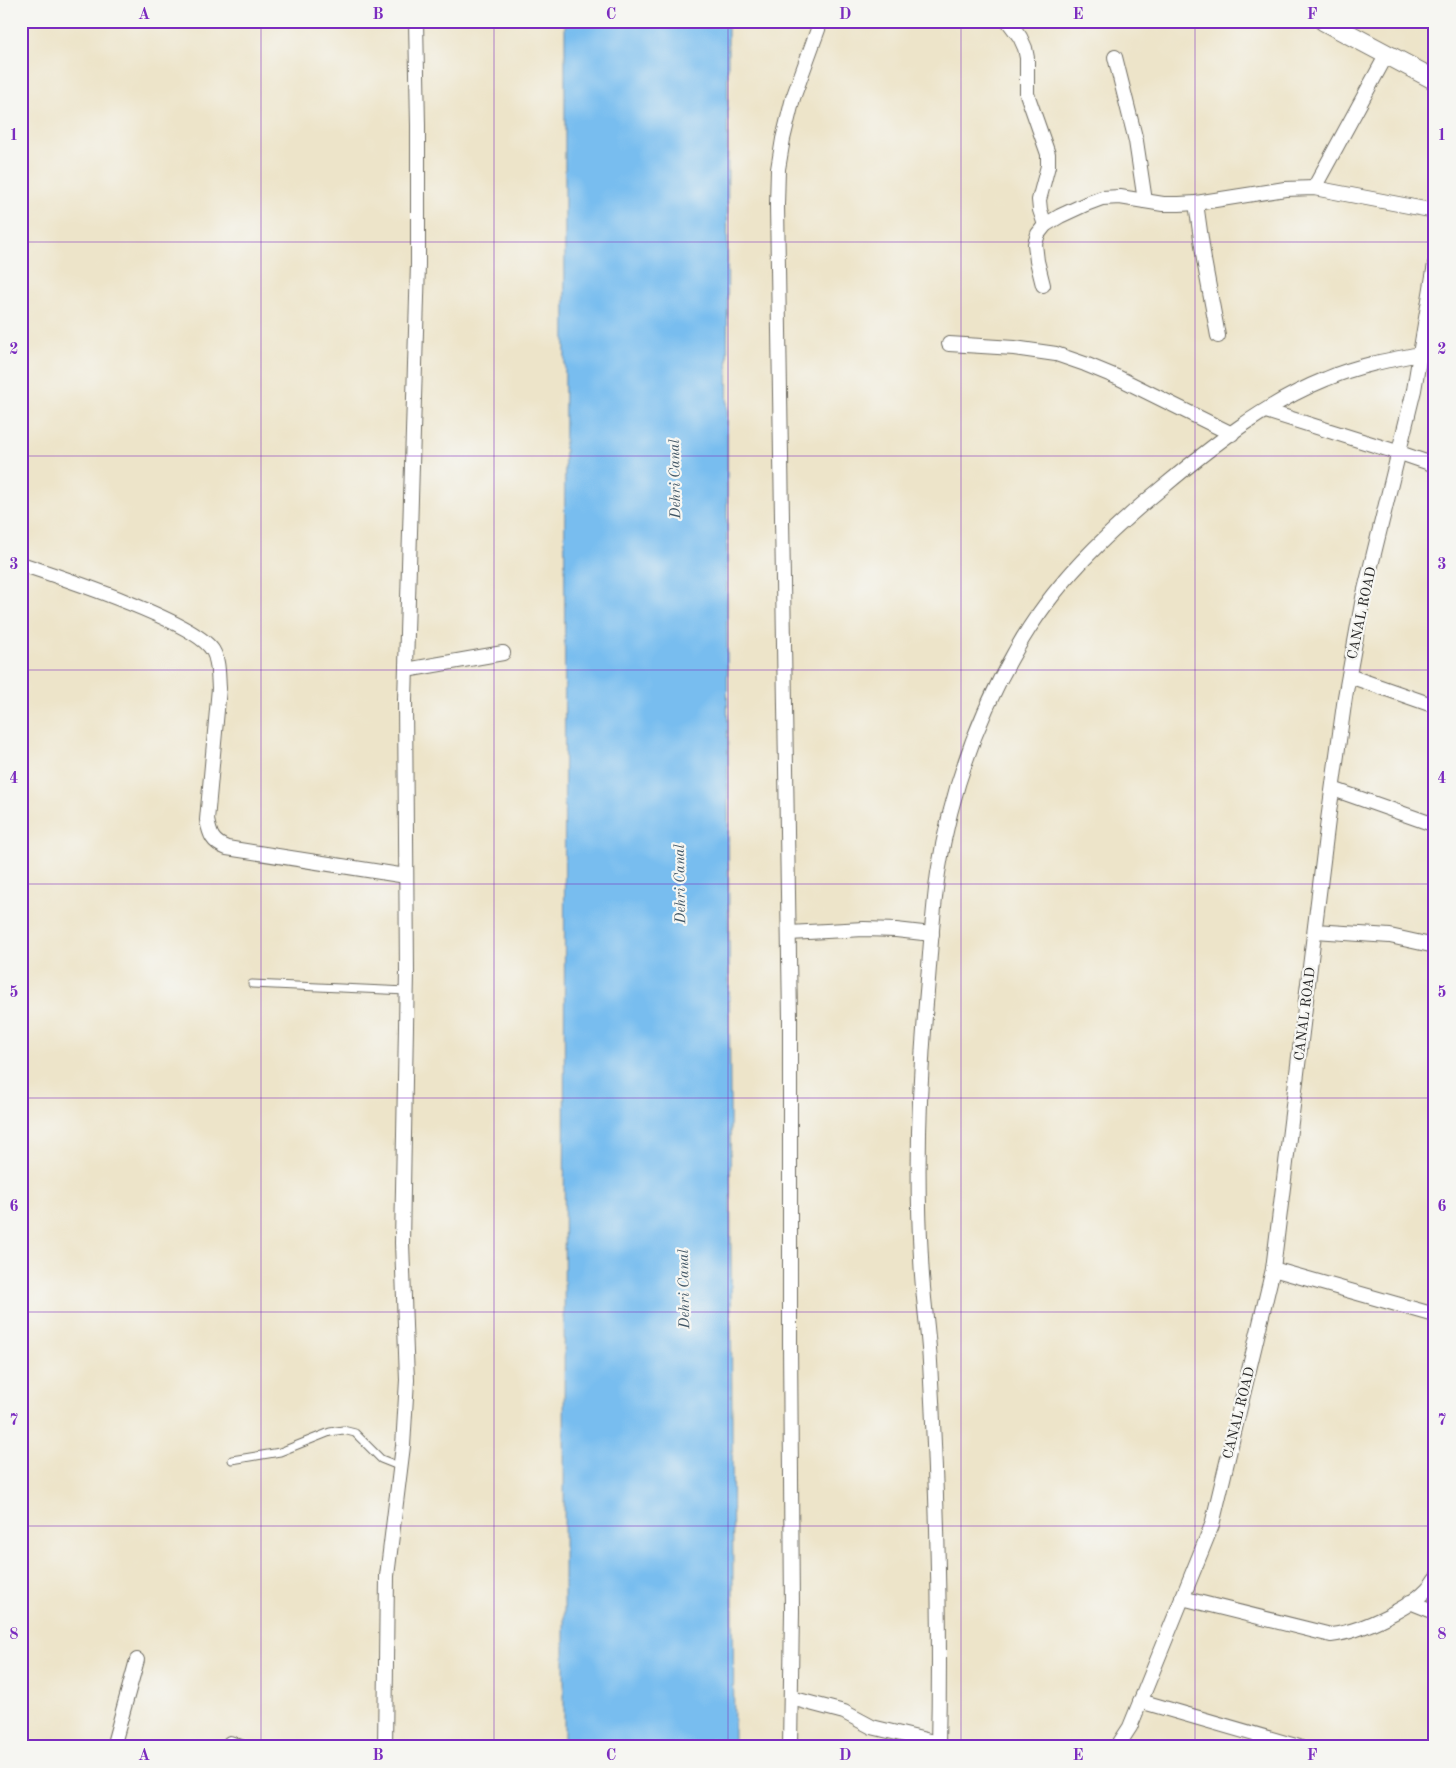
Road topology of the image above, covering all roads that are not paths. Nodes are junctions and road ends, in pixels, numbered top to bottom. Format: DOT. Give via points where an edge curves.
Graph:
graph roads {
  1 [pos="416,21"];
  2 [pos="821,21"];
  3 [pos="1008,21"];
  4 [pos="1324,21"];
  5 [pos="1387,54"];
  6 [pos="1115,57"];
  7 [pos="1435,80"];
  8 [pos="1314,188"];
  9 [pos="1146,201"];
  10 [pos="1196,203"];
  11 [pos="1435,211"];
  12 [pos="1045,225"];
  13 [pos="1435,264"];
  14 [pos="1043,284"];
  15 [pos="1218,336"];
  16 [pos="949,344"];
  17 [pos="1420,354"];
  18 [pos="1266,411"];
  19 [pos="1232,434"];
  20 [pos="1400,453"];
  21 [pos="1435,465"];
  22 [pos="21,564"];
  23 [pos="503,653"];
  24 [pos="406,670"];
  25 [pos="1349,676"];
  26 [pos="1435,706"];
  27 [pos="1333,789"];
  28 [pos="1435,825"];
  29 [pos="406,876"];
  30 [pos="1315,930"];
  31 [pos="789,934"];
  32 [pos="932,934"];
  33 [pos="1435,946"];
  34 [pos="252,984"];
  35 [pos="407,991"];
  36 [pos="1274,1269"];
  37 [pos="1435,1315"];
  38 [pos="232,1460"];
  39 [pos="401,1467"];
  40 [pos="1435,1579"];
  41 [pos="1182,1598"];
  42 [pos="1410,1602"];
  43 [pos="1435,1612"];
  44 [pos="137,1660"];
  45 [pos="791,1698"];
  46 [pos="1140,1701"];
  47 [pos="938,1745"];
  48 [pos="114,1747"];
  49 [pos="385,1747"];
  50 [pos="790,1747"];
  51 [pos="1117,1747"];
  52 [pos="1299,1747"];
  1 -- 24 [label="street" via="418,264"];
  2 -- 31 [label="street" via="793,98 778,169 777,285"];
  3 -- 12 [label="street" via="1025,48 1027,94 1048,154 1039,200"];
  4 -- 5 [label="main road"];
  5 -- 7 [label="main road"];
  5 -- 8 [label="street"];
  6 -- 9 [label="street" via="1136,141"];
  8 -- 10 [label="street"];
  8 -- 11 [label="street"];
  9 -- 10 [label="street"];
  9 -- 12 [label="street" via="1102,198"];
  10 -- 15 [label="street"];
  12 -- 14 [label="street" via="1035,244"];
  13 -- 17 [label="street, CANAL ROAD"];
  16 -- 19 [label="street" via="1056,354 1119,378"];
  17 -- 18 [label="street" via="1375,363 1327,378"];
  17 -- 20 [label="street, CANAL ROAD"];
  18 -- 19 [label="street"];
  18 -- 20 [label="street"];
  19 -- 32 [label="street" via="1193,462 1096,546 1053,593 1017,648 970,745 946,828"];
  20 -- 21 [label="street"];
  20 -- 25 [label="street, CANAL ROAD" via="1363,598"];
  22 -- 29 [label="street" via="173,623 202,638 213,651 219,688 207,820 210,835 217,844"];
  23 -- 24 [label="street"];
  24 -- 29 [label="street"];
  25 -- 26 [label="street"];
  25 -- 27 [label="street, CANAL ROAD"];
  27 -- 28 [label="street"];
  27 -- 30 [label="street, CANAL ROAD"];
  29 -- 35 [label="street"];
  30 -- 33 [label="street" via="1390,936"];
  30 -- 36 [label="street, CANAL ROAD"];
  31 -- 32 [label="street" via="864,929"];
  31 -- 45 [label="street"];
  32 -- 47 [label="street" via="919,1105 919,1174 920,1258 935,1476"];
  34 -- 35 [label="lane"];
  35 -- 39 [label="street" via="402,1243 407,1380"];
  36 -- 37 [label="street"];
  36 -- 41 [label="street, CANAL ROAD" via="1212,1524"];
  38 -- 39 [label="lane" via="280,1452 343,1430 355,1433 382,1459"];
  39 -- 49 [label="street" via="387,1576"];
  40 -- 42 [label="street"];
  41 -- 42 [label="street" via="1331,1634 1344,1634 1361,1628"];
  41 -- 46 [label="street, CANAL ROAD"];
  42 -- 43 [label="street"];
  44 -- 48 [label="street"];
  45 -- 47 [label="street" via="833,1708 872,1727"];
  45 -- 50 [label="street"];
  46 -- 51 [label="street, CANAL ROAD" via="1130,1727"];
  46 -- 52 [label="street"];
}
